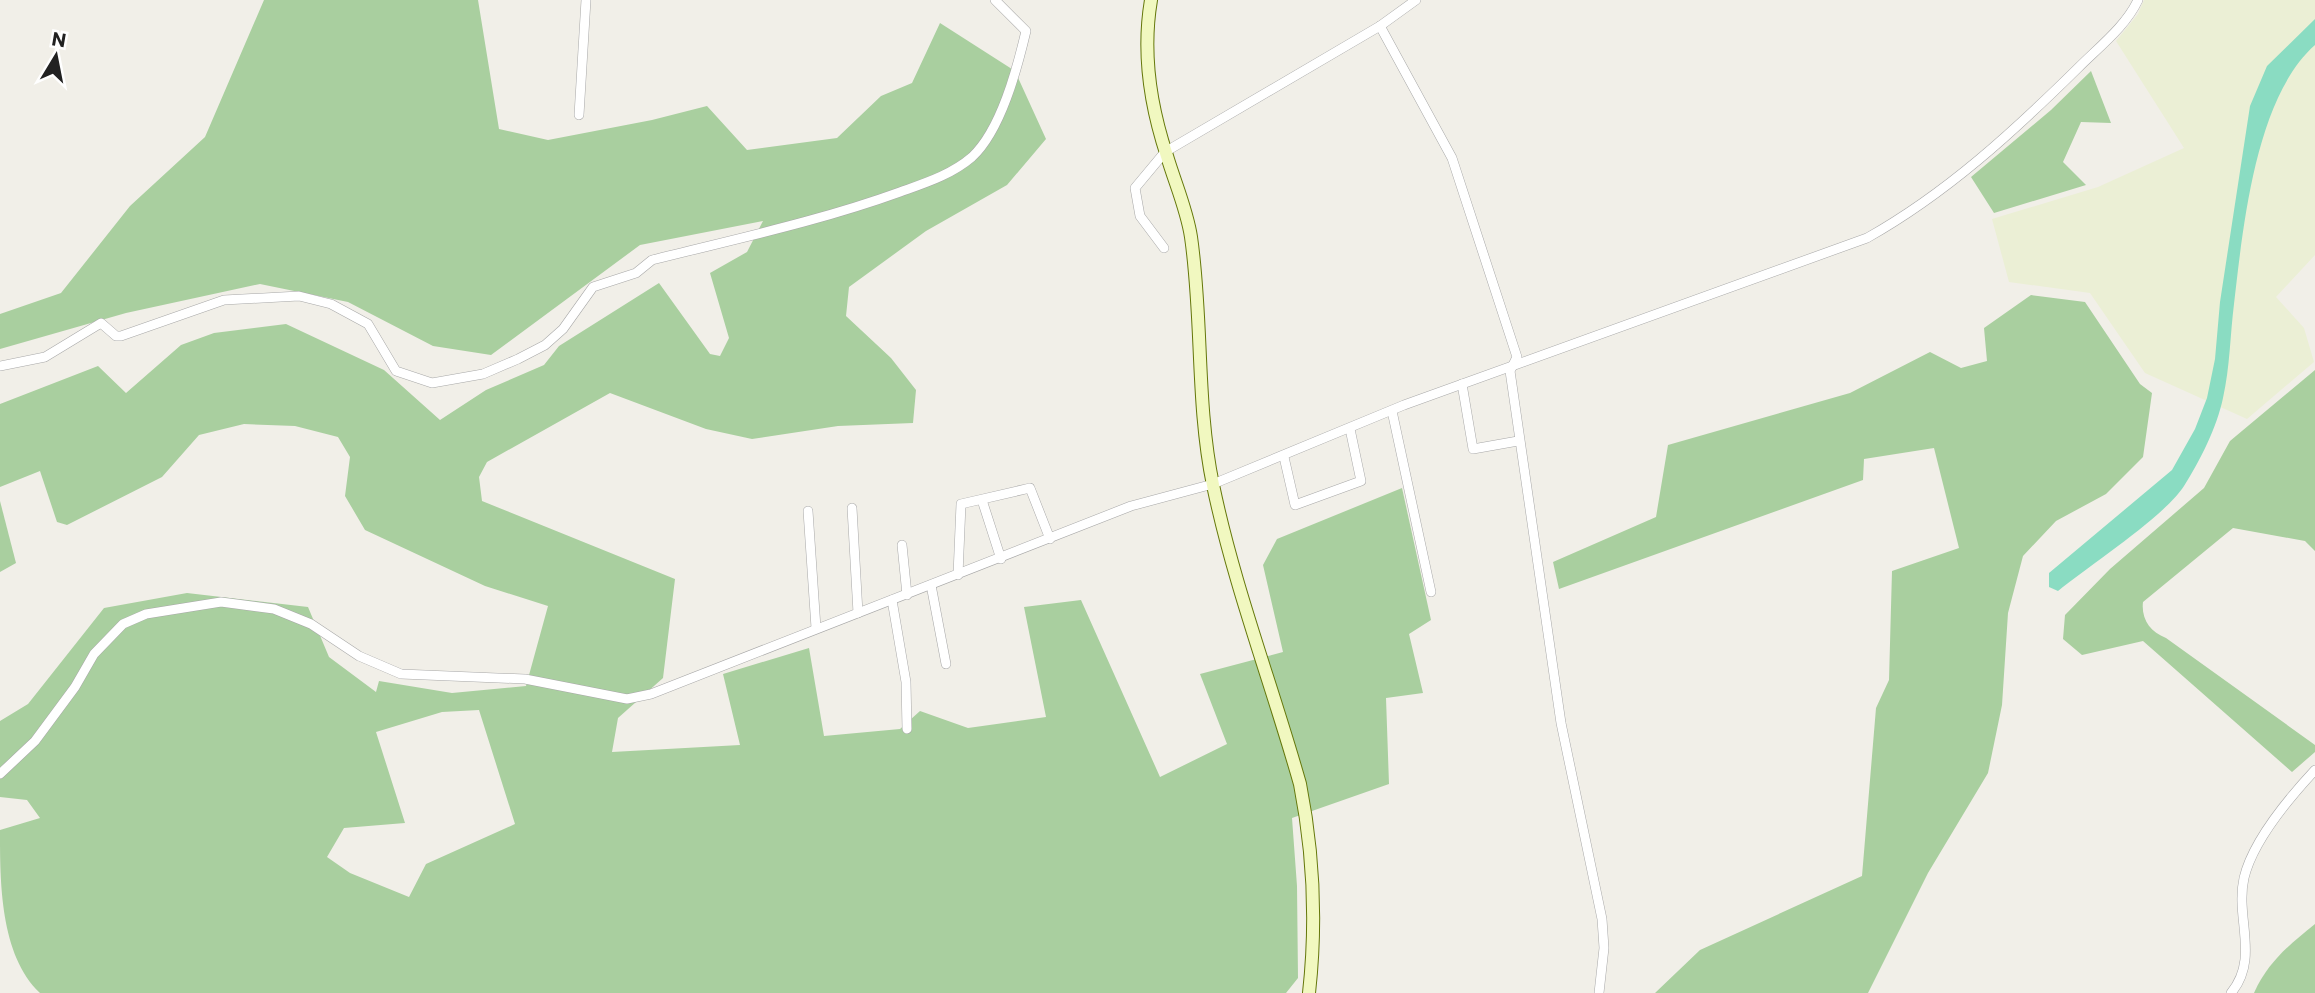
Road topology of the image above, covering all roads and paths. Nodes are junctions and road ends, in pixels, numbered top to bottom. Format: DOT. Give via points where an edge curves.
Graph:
graph roads {
  1 [pos="586,0"];
  2 [pos="995,0"];
  3 [pos="1151,0"];
  4 [pos="1416,0"];
  5 [pos="2138,0"];
  6 [pos="1380,26"];
  7 [pos="579,115"];
  8 [pos="1166,152"];
  9 [pos="1164,248"];
  10 [pos="1515,364"];
  11 [pos="0,366"];
  12 [pos="1462,384"];
  13 [pos="1392,411"];
  14 [pos="1350,429"];
  15 [pos="1518,441"];
  16 [pos="1284,457"];
  17 [pos="1213,484"];
  18 [pos="982,500"];
  19 [pos="852,508"];
  20 [pos="807,511"];
  21 [pos="1050,539"];
  22 [pos="902,545"];
  23 [pos="1001,559"];
  24 [pos="958,575"];
  25 [pos="931,586"];
  26 [pos="1431,592"];
  27 [pos="907,595"];
  28 [pos="892,600"];
  29 [pos="858,612"];
  30 [pos="816,628"];
  31 [pos="946,664"];
  32 [pos="906,729"];
  33 [pos="2315,770"];
  34 [pos="0,774"];
  35 [pos="1309,993"];
  36 [pos="1599,993"];
  37 [pos="2231,993"];
  1 -- 7 [label="street"];
  2 -- 11 [label="street" via="1026,31 994,126 971,158 943,176 873,202 652,260 636,273 593,287 563,329 545,345 483,374 432,383 396,371 368,324 331,304 299,296 224,300 116,337 101,323 45,357"];
  3 -- 8 [label="street" via="1146,60"];
  4 -- 6 [label="street"];
  5 -- 10 [label="street" via="2120,25 2033,115 1906,216 1843,249"];
  6 -- 8 [label="street"];
  6 -- 10 [label="street" via="1452,158 1517,357"];
  8 -- 9 [label="street" via="1135,188 1140,216"];
  8 -- 17 [label="street" via="1190,235 1202,417"];
  10 -- 12 [label="street"];
  10 -- 15 [label="street" via="1510,371"];
  12 -- 13 [label="street"];
  12 -- 15 [label="street" via="1473,449"];
  13 -- 14 [label="street"];
  13 -- 26 [label="street"];
  14 -- 16 [label="street"];
  14 -- 16 [label="street" via="1361,481 1295,505"];
  15 -- 36 [label="street" via="1561,723 1602,919"];
  16 -- 17 [label="street"];
  17 -- 21 [label="street" via="1132,506"];
  17 -- 35 [label="street" via="1300,784 1315,906"];
  18 -- 21 [label="street" via="1030,488"];
  18 -- 23 [label="street"];
  18 -- 24 [label="street" via="961,504"];
  19 -- 29 [label="street"];
  20 -- 30 [label="street"];
  21 -- 23 [label="street"];
  22 -- 27 [label="street"];
  23 -- 24 [label="street"];
  24 -- 25 [label="street"];
  25 -- 27 [label="street"];
  25 -- 31 [label="street"];
  27 -- 28 [label="street"];
  28 -- 29 [label="street"];
  28 -- 32 [label="street" via="906,682"];
  29 -- 30 [label="street"];
  30 -- 34 [label="street" via="651,694 627,699 525,679 390,671 311,624 243,603 146,614 110,635 35,741"];
  33 -- 37 [label="street" via="2275,818 2245,875 2246,964"];
}
